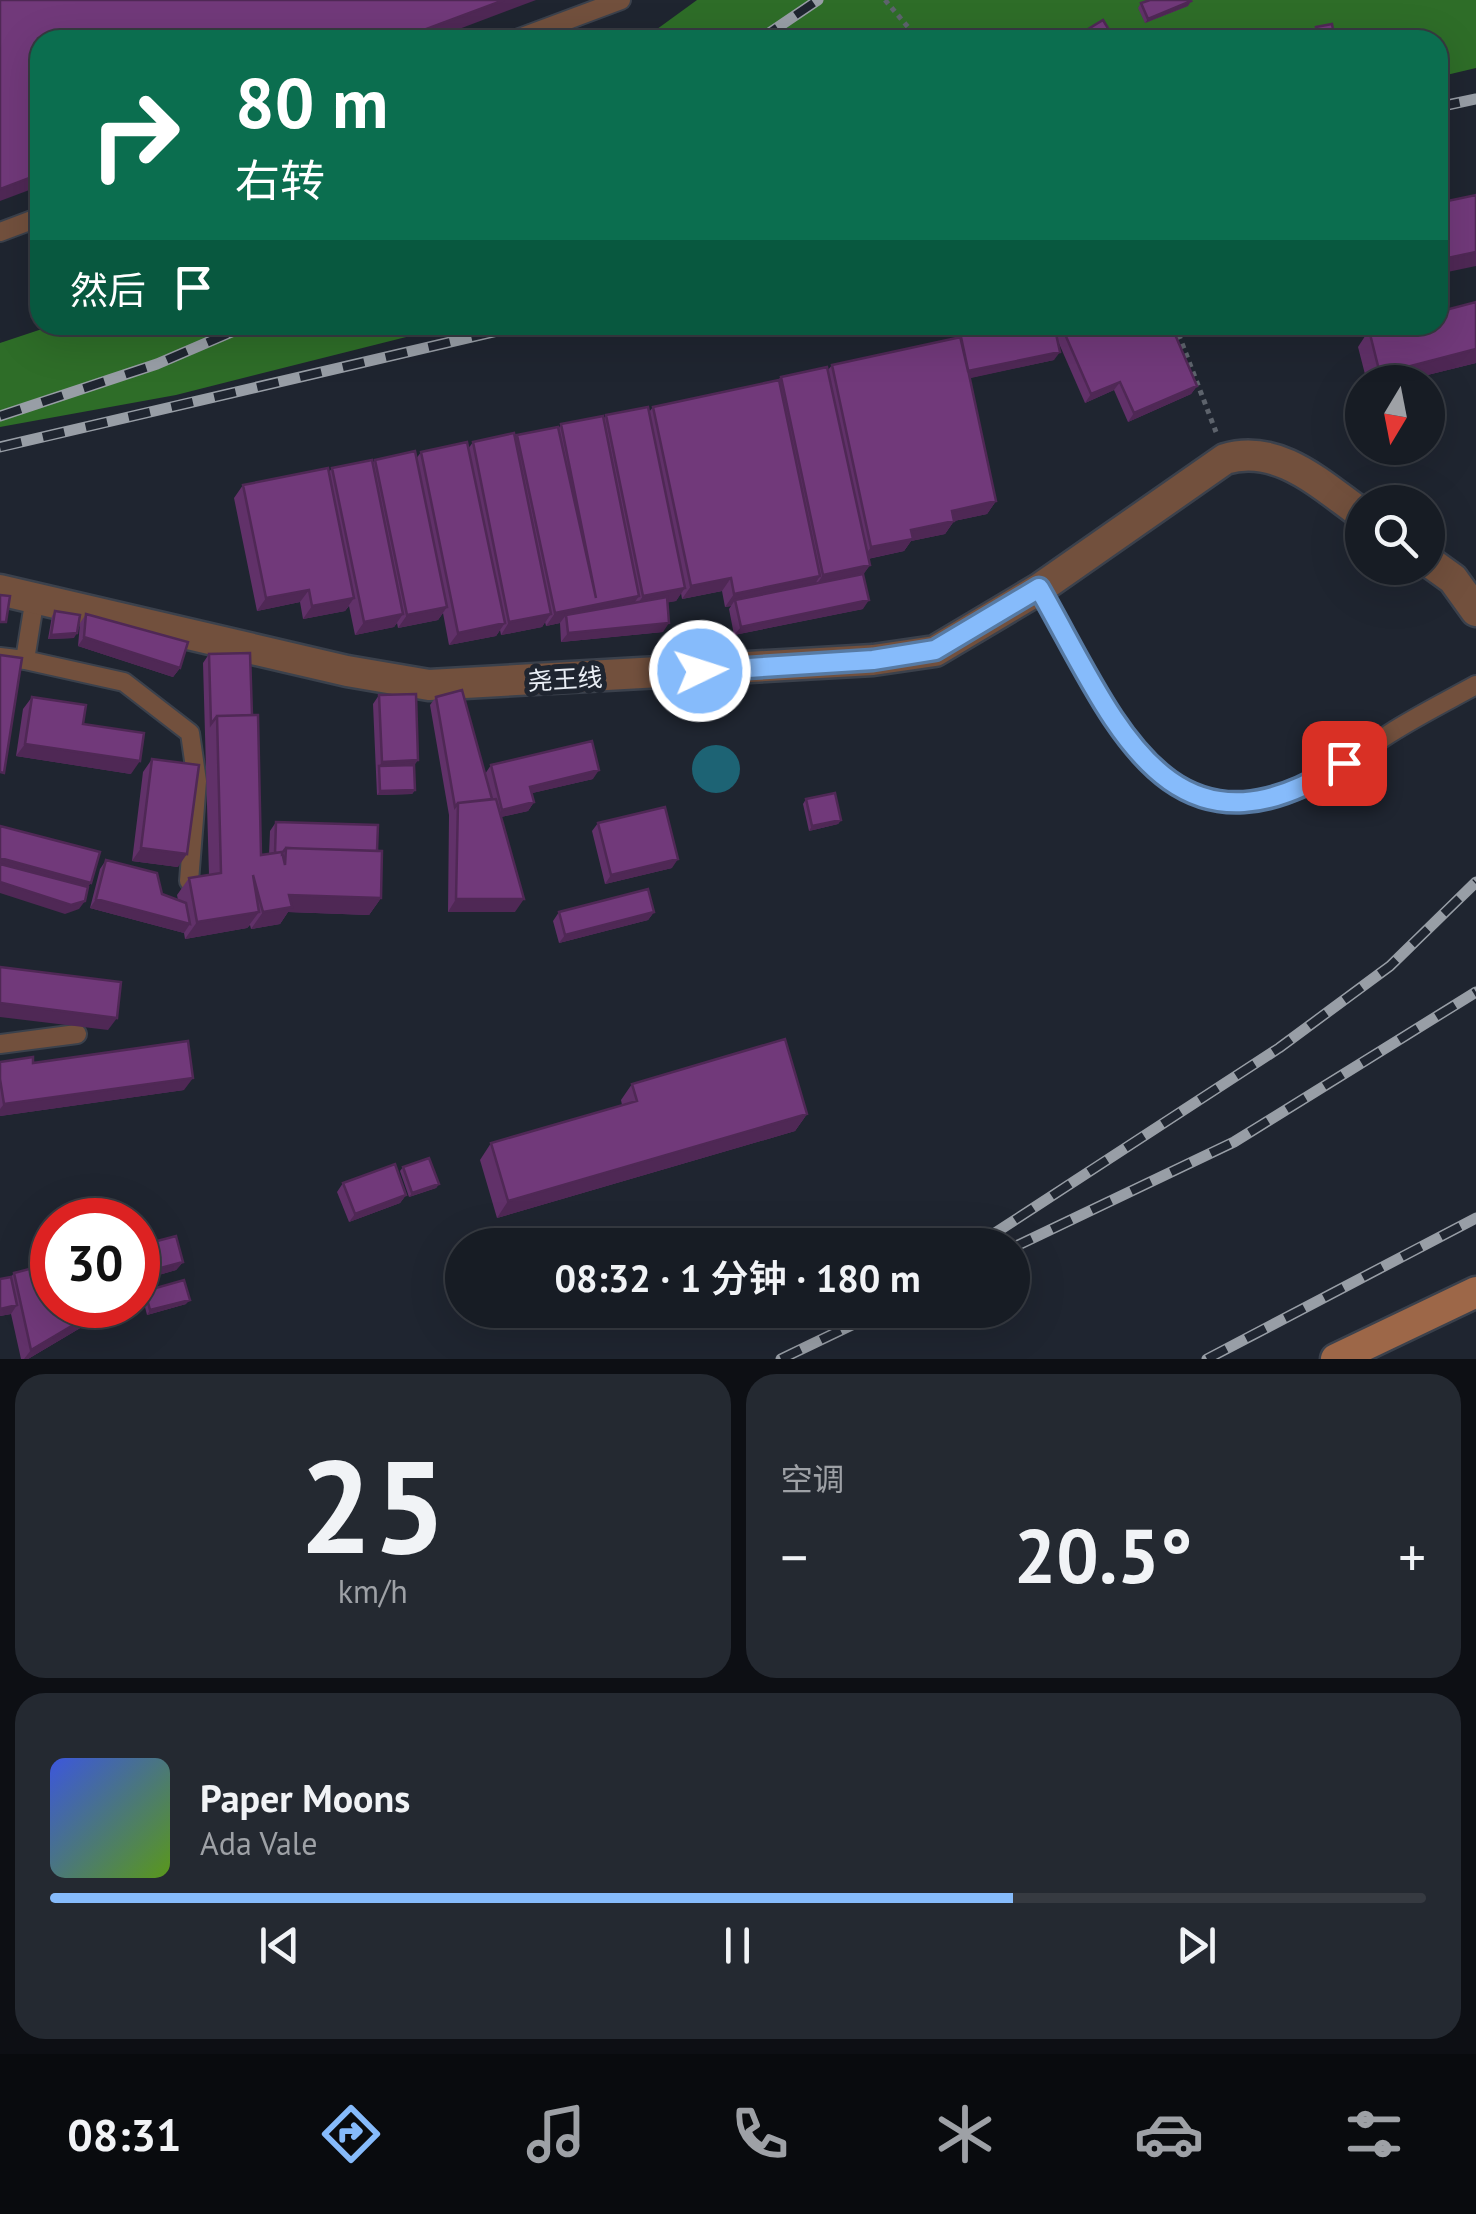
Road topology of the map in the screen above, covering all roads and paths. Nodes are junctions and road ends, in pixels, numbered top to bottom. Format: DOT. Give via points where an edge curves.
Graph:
graph roads {
  1 [pos="622,0"];
  2 [pos="885,0"];
  3 [pos="541,30"];
  4 [pos="911,30"];
  5 [pos="30,220"];
  6 [pos="0,232"];
  7 [pos="1179,335"];
  8 [pos="1225,458"];
  9 [pos="1345,502"];
  10 [pos="1445,574"];
  11 [pos="1039,588"];
  12 [pos="0,590"];
  13 [pos="35,597"];
  14 [pos="1476,611"];
  15 [pos="0,656"];
  16 [pos="25,660"];
  17 [pos="1476,686"];
  18 [pos="189,881"];
  19 [pos="77,1034"];
  20 [pos="0,1044"];
  21 [pos="1476,1292"];
  22 [pos="1336,1359"];
  1 -- 3 [label="lane"];
  2 -- 4 [label="path"];
  5 -- 6 [label="lane"];
  7 -- 8 [label="path"];
  8 -- 9 [label="street" via="1248,452 1290,463"];
  8 -- 11 [label="street, 尧王线"];
  10 -- 14 [label="street"];
  11 -- 13 [label="street, 尧王线" via="919,653 430,686"];
  11 -- 17 [label="lane" via="1152,771 1204,798 1246,805 1312,784"];
  12 -- 13 [label="street, 尧王线"];
  13 -- 16 [label="lane"];
  15 -- 16 [label="lane"];
  16 -- 18 [label="lane" via="124,682 190,733 197,781"];
  19 -- 20 [label="lane"];
  21 -- 22 [label="street"];
}
